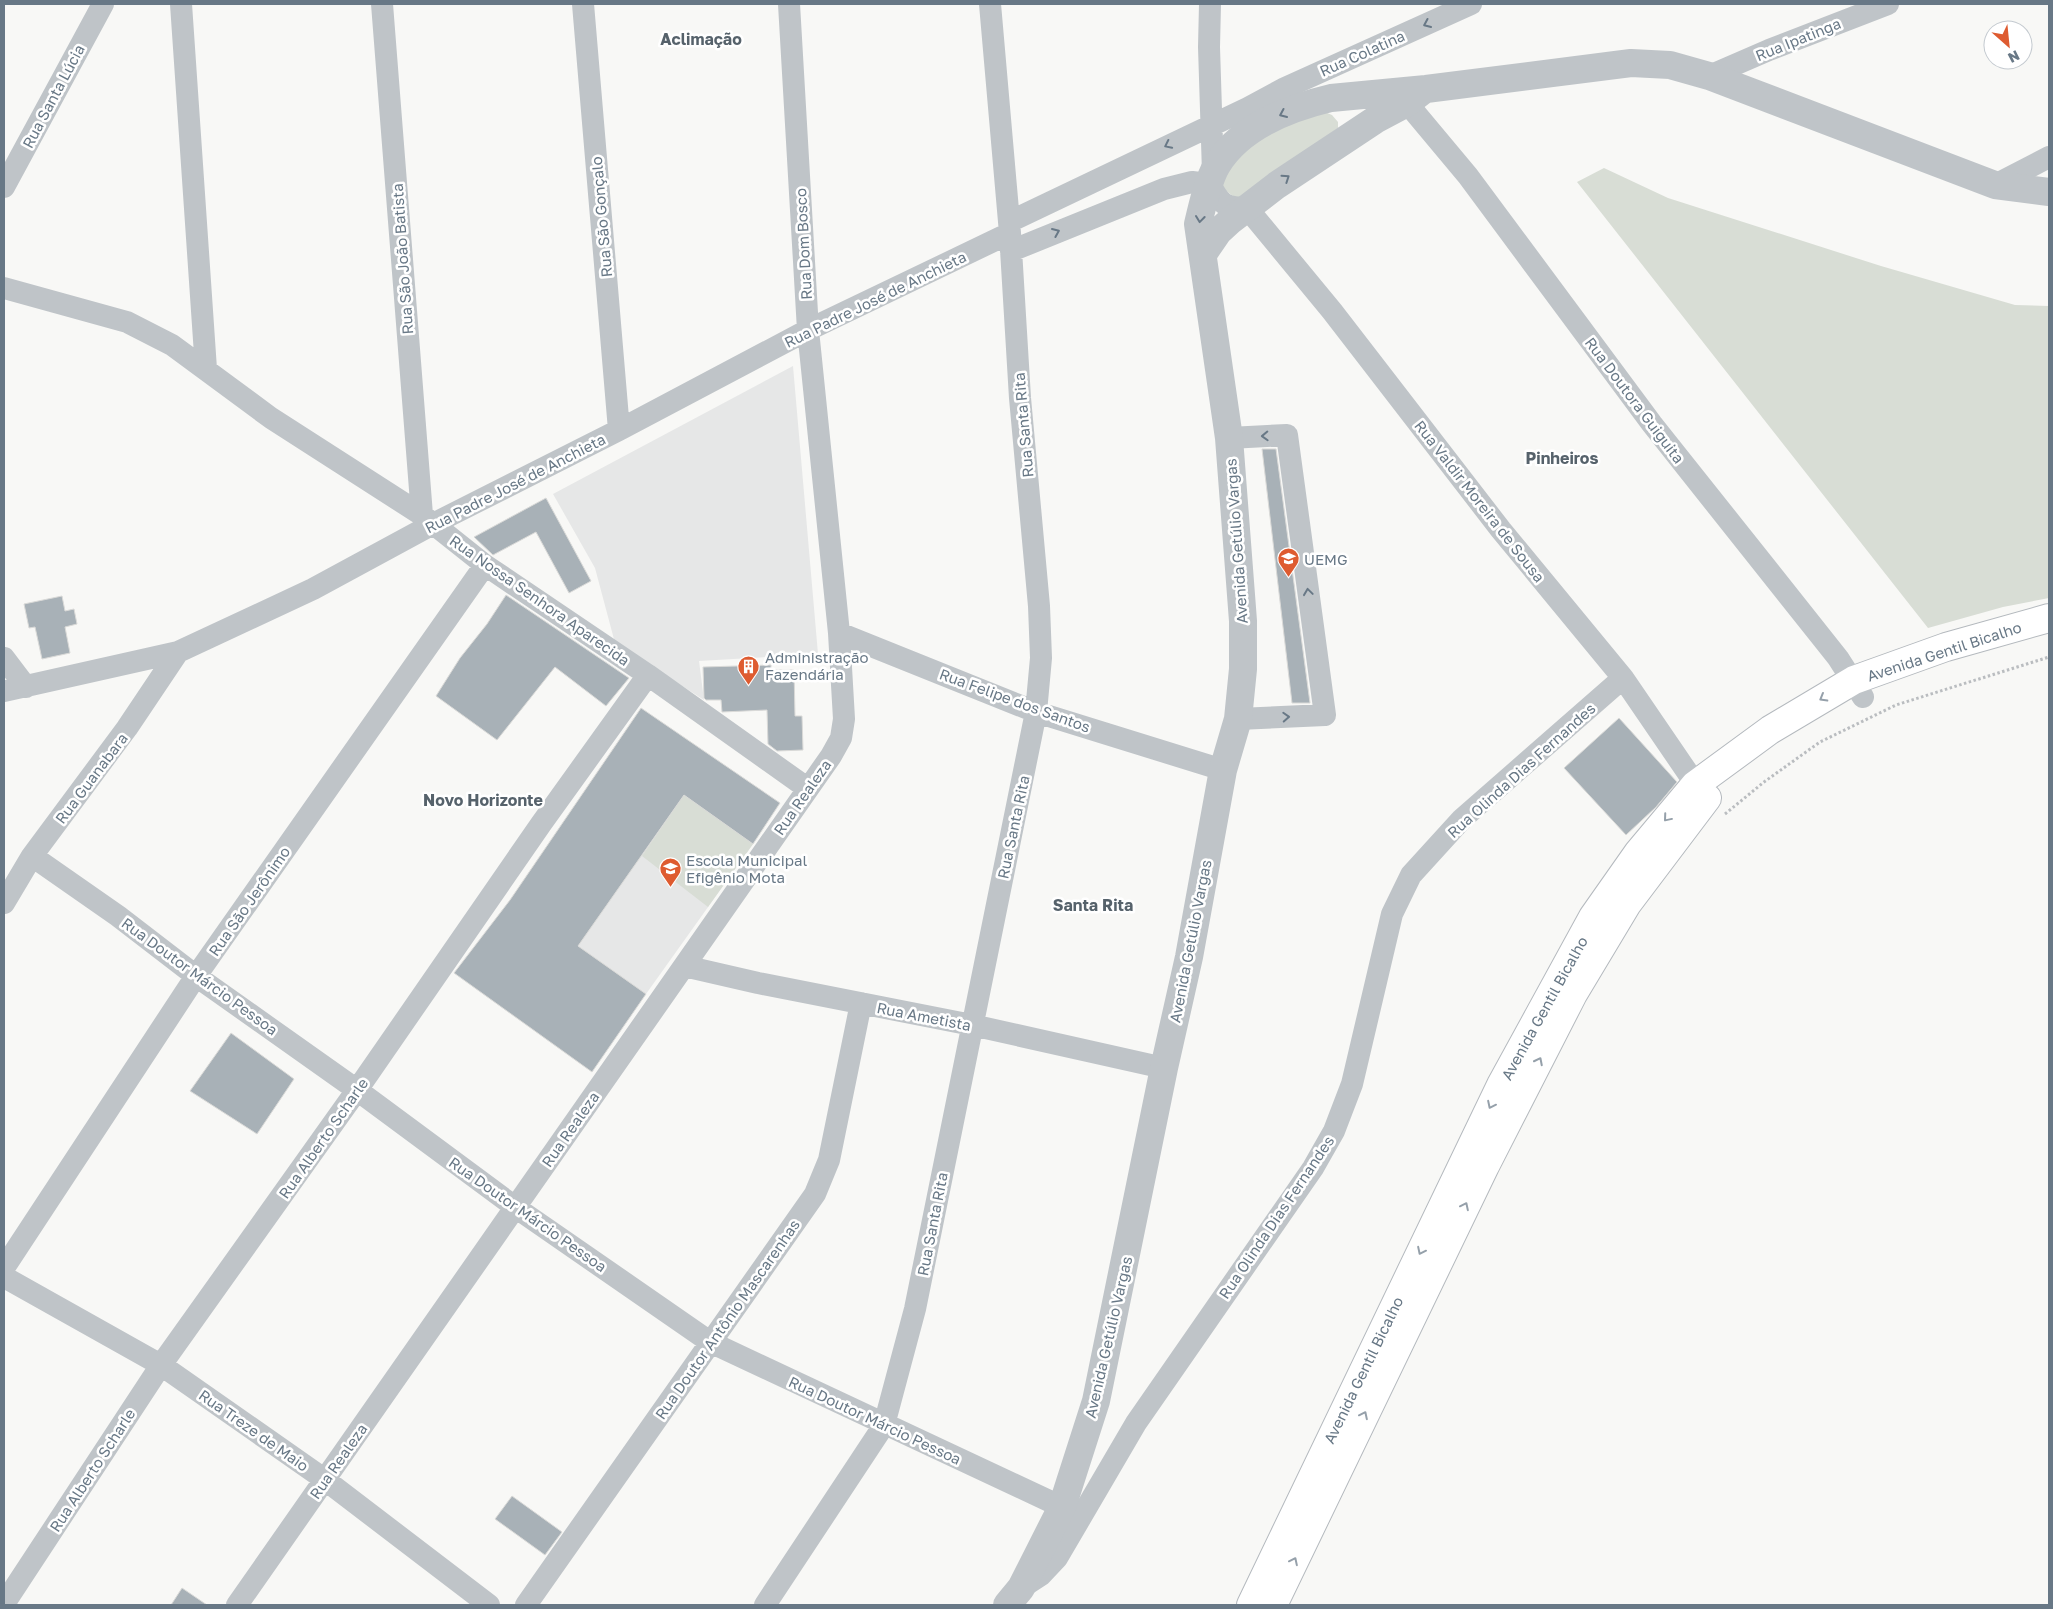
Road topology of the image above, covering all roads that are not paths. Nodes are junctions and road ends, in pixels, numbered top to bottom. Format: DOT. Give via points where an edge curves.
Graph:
graph roads {
  1 [pos="103,4"];
  2 [pos="181,4"];
  3 [pos="382,4"];
  4 [pos="583,4"];
  5 [pos="789,4"];
  6 [pos="990,4"];
  7 [pos="1210,4"];
  8 [pos="1471,4"];
  9 [pos="1888,4"];
  10 [pos="1709,76"];
  11 [pos="1285,88"];
  12 [pos="1410,94"];
  13 [pos="1324,99"];
  14 [pos="1212,124"];
  15 [pos="1349,137"];
  16 [pos="2049,157"];
  17 [pos="1212,179"];
  18 [pos="1995,185"];
  19 [pos="4,187"];
  20 [pos="2049,192"];
  21 [pos="1247,208"];
  22 [pos="1010,235"];
  23 [pos="1202,254"];
  24 [pos="4,288"];
  25 [pos="808,330"];
  26 [pos="206,369"];
  27 [pos="618,430"];
  28 [pos="1229,438"];
  29 [pos="427,520"];
  30 [pos="485,564"];
  31 [pos="2049,618"];
  32 [pos="839,632"];
  33 [pos="2049,636"];
  34 [pos="178,652"];
  35 [pos="4,658"];
  36 [pos="648,675"];
  37 [pos="1623,678"];
  38 [pos="26,687"];
  39 [pos="1859,688"];
  40 [pos="4,691"];
  41 [pos="1036,712"];
  42 [pos="1238,719"];
  43 [pos="1223,770"];
  44 [pos="807,788"];
  45 [pos="1708,800"];
  46 [pos="32,856"];
  47 [pos="4,903"];
  48 [pos="684,966"];
  49 [pos="196,976"];
  50 [pos="861,1003"];
  51 [pos="972,1025"];
  52 [pos="1164,1068"];
  53 [pos="357,1090"];
  54 [pos="515,1207"];
  55 [pos="4,1268"];
  56 [pos="4,1277"];
  57 [pos="710,1342"];
  58 [pos="161,1365"];
  59 [pos="884,1425"];
  60 [pos="324,1479"];
  61 [pos="1063,1521"];
  62 [pos="1014,1597"];
  63 [pos="4,1604"];
  64 [pos="236,1605"];
  65 [pos="489,1605"];
  66 [pos="526,1605"];
  67 [pos="765,1605"];
  68 [pos="1251,1605"];
  69 [pos="1272,1605"];
  1 -- 19 [label="street, Rua Santa Lúcia"];
  2 -- 26 [label="street"];
  3 -- 29 [label="street, Rua São João Batista"];
  4 -- 27 [label="street, Rua São Gonçalo"];
  5 -- 25 [label="street, Rua Dom Bosco"];
  6 -- 22 [label="street, Rua Santa Rita"];
  7 -- 14 [label="street"];
  8 -- 11 [label="street, Rua Colatina, one-way"];
  9 -- 10 [label="street, Rua Ipatinga"];
  10 -- 12 [label="street, Avenida Getúlio Vargas" via="1670,65 1631,64"];
  10 -- 18 [label="street, Avenida Getúlio Vargas"];
  11 -- 13 [label="street, Rua Colatina"];
  11 -- 14 [label="street, Rua Padre José de Anchieta"];
  12 -- 13 [label="street, Avenida Getúlio Vargas"];
  12 -- 15 [label="street"];
  12 -- 39 [label="street, Rua Doutora Guiguita" via="1652,424"];
  13 -- 15 [label="street" via="1340,108 1349,127"];
  13 -- 17 [label="street, Avenida Getúlio Vargas, one-way" via="1261,124 1237,141 1217,164"];
  14 -- 17 [label="street"];
  14 -- 22 [label="street, Rua Padre José de Anchieta, one-way"];
  21 -- 15 [label="street, one-way"];
  16 -- 18 [label="street"];
  17 -- 21 [label="street" via="1217,198 1225,205"];
  22 -- 17 [label="street, Rua Padre José de Anchieta, one-way" via="1164,188"];
  17 -- 23 [label="street, Avenida Getúlio Vargas, one-way" via="1202,202 1198,224"];
  18 -- 20 [label="street, Avenida Getúlio Vargas"];
  21 -- 23 [label="street" via="1218,232"];
  21 -- 37 [label="street, Rua Valdir Moreira de Sousa" via="1332,311 1501,530"];
  22 -- 25 [label="street, Rua Padre José de Anchieta"];
  22 -- 41 [label="street, Rua Santa Rita" via="1020,398 1040,606 1041,658"];
  23 -- 28 [label="street, Avenida Getúlio Vargas"];
  24 -- 26 [label="street, Rua Nossa Senhora Aparecida" via="128,322 172,345"];
  25 -- 27 [label="street, Rua Padre José de Anchieta"];
  25 -- 32 [label="street, Rua Dom Bosco"];
  26 -- 29 [label="street, Rua Nossa Senhora Aparecida" via="271,418"];
  27 -- 29 [label="street, Rua Padre José de Anchieta"];
  28 -- 42 [label="street, Avenida Getúlio Vargas" via="1242,621 1243,669"];
  42 -- 28 [label="street, one-way" via="1325,715 1288,435"];
  29 -- 30 [label="street, Rua Nossa Senhora Aparecida"];
  29 -- 34 [label="street, Rua Padre José de Anchieta" via="314,589"];
  30 -- 36 [label="street, Rua Nossa Senhora Aparecida"];
  30 -- 49 [label="street, Rua São Jerônimo"];
  31 -- 39 [label="main road, Avenida Gentil Bicalho" via="1946,647"];
  32 -- 41 [label="street, Rua Felipe dos Santos"];
  32 -- 44 [label="street, Rua Realeza" via="844,719 841,738"];
  33 -- 39 [label="main road, Avenida Gentil Bicalho"];
  34 -- 38 [label="street, Rua Padre José de Anchieta"];
  34 -- 46 [label="street, Rua Guanabara" via="128,728"];
  35 -- 38 [label="street"];
  36 -- 44 [label="street, Rua Nossa Senhora Aparecida"];
  36 -- 53 [label="street, Rua Alberto Scharle"];
  37 -- 45 [label="street, Rua Valdir Moreira de Sousa"];
  37 -- 61 [label="street, Rua Olinda Dias Fernandes" via="1462,820 1411,875 1392,914 1352,1084 1334,1131 1313,1168 1136,1423"];
  38 -- 40 [label="street, Rua Padre José de Anchieta"];
  39 -- 45 [label="main road, Avenida Gentil Bicalho" via="1770,730"];
  41 -- 43 [label="street, Rua Felipe dos Santos"];
  41 -- 51 [label="street, Rua Santa Rita"];
  42 -- 43 [label="street, Avenida Getúlio Vargas"];
  43 -- 52 [label="street, Avenida Getúlio Vargas" via="1189,957"];
  44 -- 48 [label="street, Rua Realeza"];
  45 -- 68 [label="main road, Avenida Gentil Bicalho, one-way" via="1638,853 1594,918 1501,1085"];
  69 -- 45 [label="main road, Avenida Gentil Bicalho, one-way" via="1484,1166 1574,994 1627,904"];
  46 -- 47 [label="street, Rua Guanabara"];
  46 -- 49 [label="street, Rua Doutor Márcio Pessoa"];
  48 -- 50 [label="street, Rua Ametista"];
  48 -- 54 [label="street, Rua Realeza"];
  49 -- 53 [label="street, Rua Doutor Márcio Pessoa"];
  49 -- 55 [label="street, Rua São Jerônimo"];
  50 -- 51 [label="street, Rua Ametista"];
  50 -- 57 [label="street, Rua Doutor Antônio Mascarenhas" via="828,1160 815,1194"];
  51 -- 52 [label="street, Rua Ametista"];
  51 -- 59 [label="street, Rua Santa Rita" via="915,1309"];
  52 -- 61 [label="street, Avenida Getúlio Vargas" via="1096,1402"];
  53 -- 54 [label="street, Rua Doutor Márcio Pessoa"];
  53 -- 58 [label="street, Rua Alberto Scharle"];
  54 -- 57 [label="street, Rua Doutor Márcio Pessoa"];
  54 -- 60 [label="street, Rua Realeza"];
  56 -- 58 [label="street, Rua Treze de Maio"];
  57 -- 59 [label="street, Rua Doutor Márcio Pessoa"];
  57 -- 66 [label="street, Rua Doutor Antônio Mascarenhas"];
  58 -- 60 [label="street, Rua Treze de Maio"];
  58 -- 63 [label="street, Rua Alberto Scharle"];
  59 -- 61 [label="street, Rua Doutor Márcio Pessoa"];
  59 -- 67 [label="street, Rua Santa Rita"];
  60 -- 64 [label="street, Rua Realeza"];
  60 -- 65 [label="street, Rua Treze de Maio"];
  61 -- 62 [label="street, Avenida Getúlio Vargas"];
}
